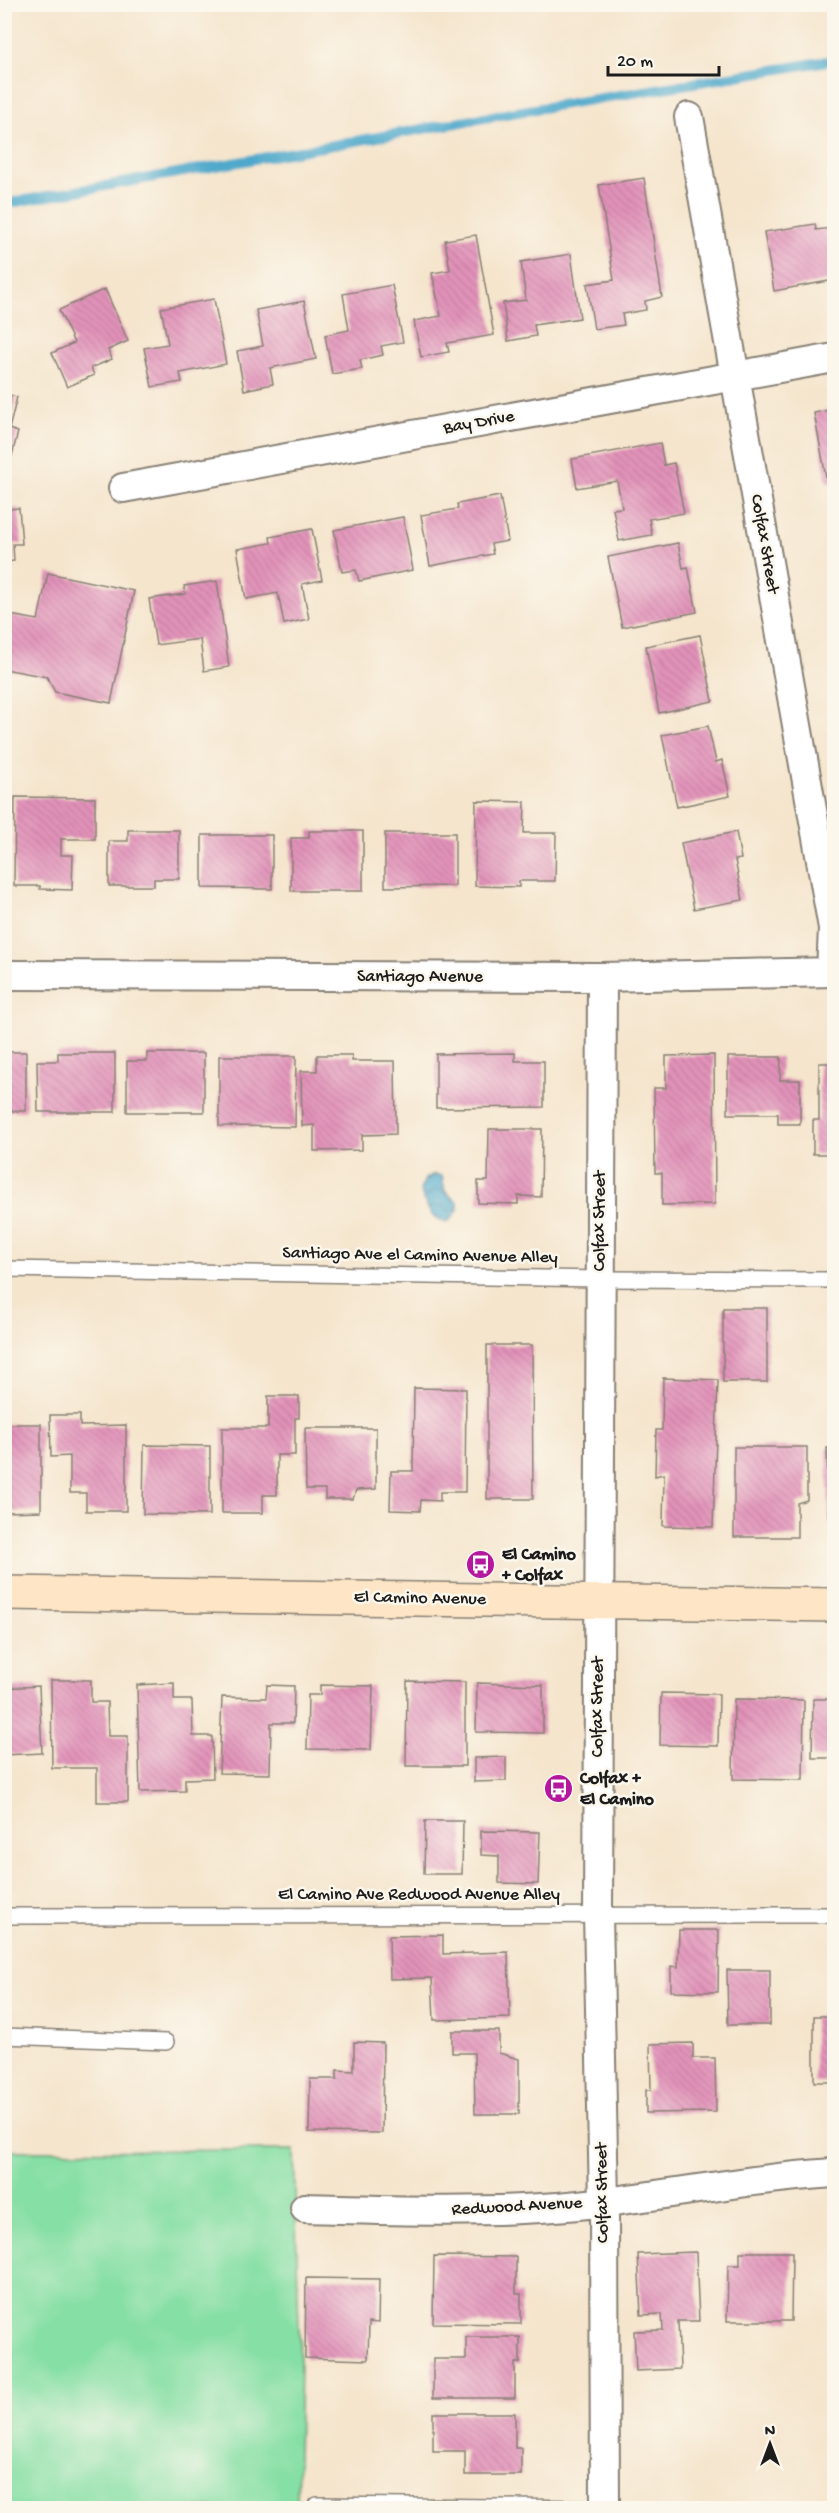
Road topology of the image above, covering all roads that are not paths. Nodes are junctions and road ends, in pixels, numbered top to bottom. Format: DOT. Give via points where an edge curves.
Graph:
graph roads {
  1 [pos="689,117"];
  2 [pos="834,358"];
  3 [pos="734,376"];
  4 [pos="123,488"];
  5 [pos="833,972"];
  6 [pos="4,975"];
  7 [pos="602,977"];
  8 [pos="4,1269"];
  9 [pos="600,1279"];
  10 [pos="834,1280"];
  11 [pos="4,1593"];
  12 [pos="598,1601"];
  13 [pos="834,1605"];
  14 [pos="598,1914"];
  15 [pos="834,1914"];
  16 [pos="4,1916"];
  17 [pos="4,2036"];
  18 [pos="166,2042"];
  19 [pos="834,2173"];
  20 [pos="604,2202"];
  21 [pos="305,2208"];
  22 [pos="317,2505"];
  23 [pos="592,2508"];
  24 [pos="604,2508"];
  1 -- 3 [label="street, Colfax Street"];
  2 -- 3 [label="street, Bay Drive"];
  3 -- 4 [label="street, Bay Drive"];
  3 -- 5 [label="street, Colfax Street" via="833,928"];
  5 -- 7 [label="street, Santiago Avenue"];
  6 -- 7 [label="street, Santiago Avenue"];
  7 -- 9 [label="street, Colfax Street"];
  8 -- 9 [label="lane, Santiago Ave el Camino Avenue Alley"];
  9 -- 10 [label="lane, Santiago Ave el Camino Avenue Alley"];
  9 -- 12 [label="street, Colfax Street"];
  11 -- 12 [label="main road, El Camino Avenue"];
  12 -- 13 [label="main road, El Camino Avenue"];
  12 -- 14 [label="street, Colfax Street"];
  14 -- 15 [label="lane, El Camino Ave Redwood Avenue Alley"];
  14 -- 16 [label="lane, El Camino Ave Redwood Avenue Alley"];
  14 -- 20 [label="street, Colfax Street"];
  17 -- 18 [label="lane"];
  19 -- 20 [label="street, Redwood Avenue"];
  20 -- 21 [label="street, Redwood Avenue" via="444,2212"];
  20 -- 24 [label="street, Colfax Street"];
  22 -- 23 [label="lane"];
}
